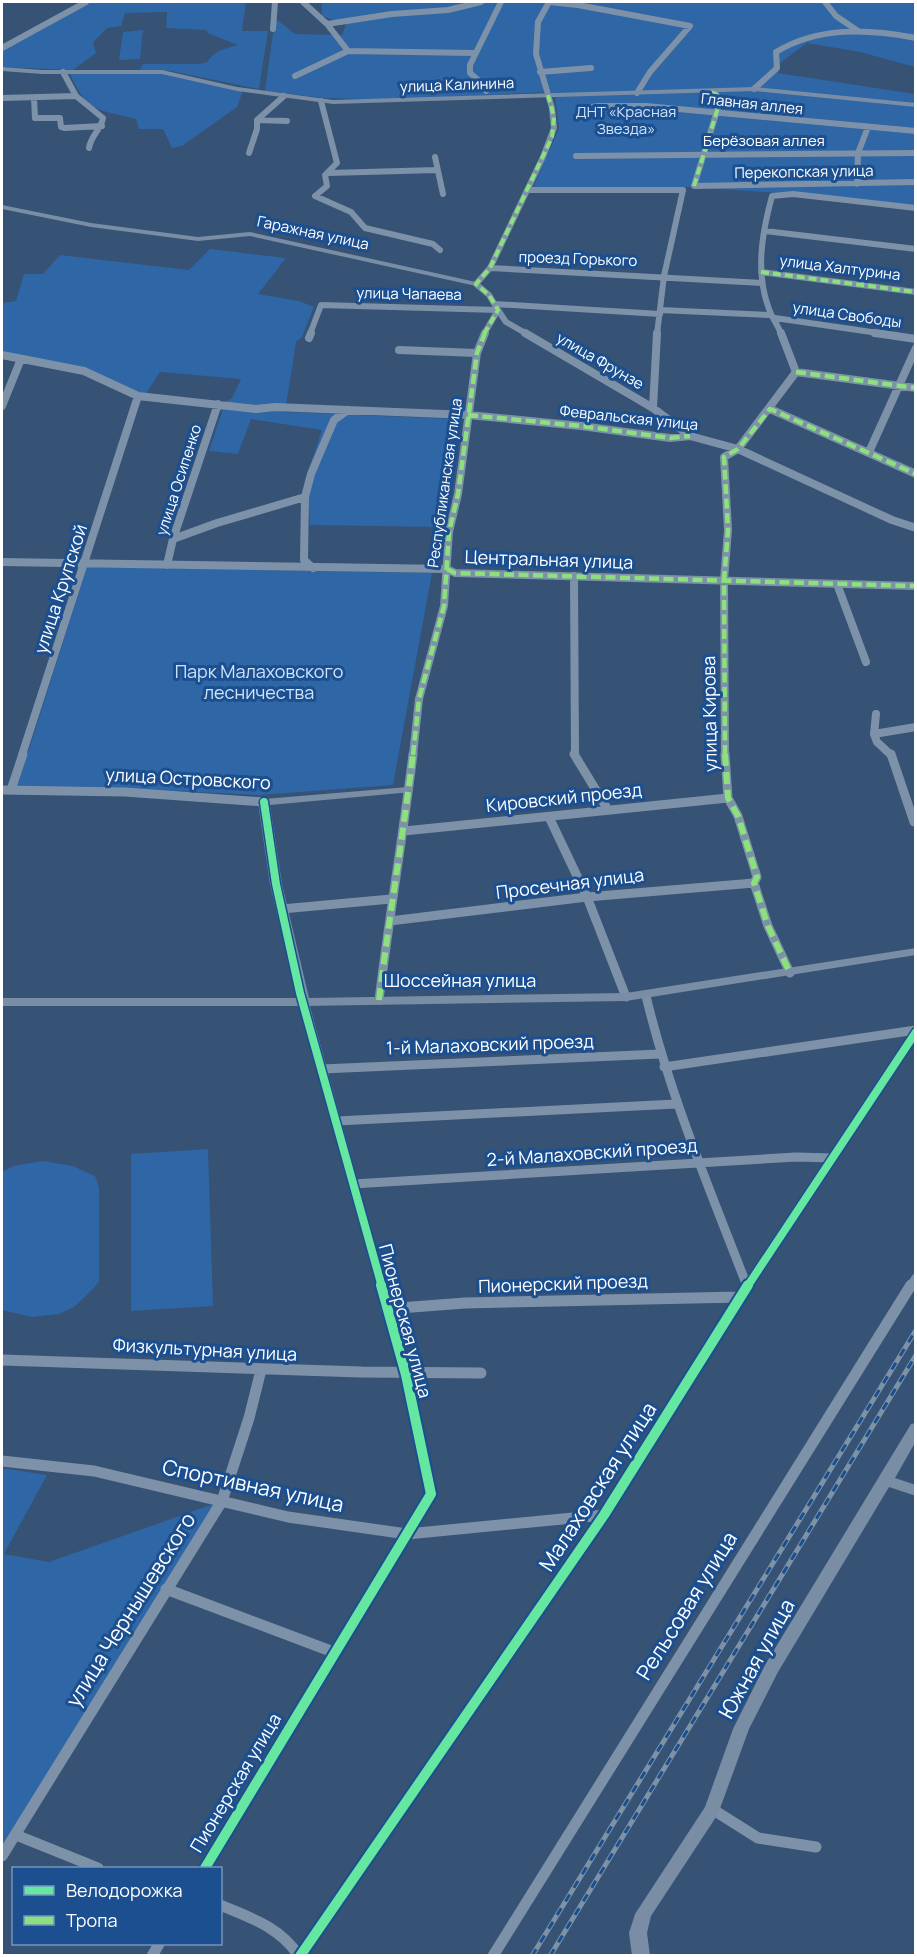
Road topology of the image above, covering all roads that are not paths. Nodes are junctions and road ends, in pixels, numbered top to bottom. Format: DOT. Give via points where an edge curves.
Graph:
graph roads {
  1 [pos="86,2"];
  2 [pos="275,2"];
  3 [pos="303,2"];
  4 [pos="481,2"];
  5 [pos="501,2"];
  6 [pos="550,2"];
  7 [pos="825,2"];
  8 [pos="327,24"];
  9 [pos="273,29"];
  10 [pos="858,31"];
  11 [pos="915,38"];
  12 [pos="2,48"];
  13 [pos="348,51"];
  14 [pos="474,53"];
  15 [pos="591,68"];
  16 [pos="2,69"];
  17 [pos="63,72"];
  18 [pos="540,72"];
  19 [pos="295,76"];
  20 [pos="754,89"];
  21 [pos="486,91"];
  22 [pos="711,92"];
  23 [pos="637,93"];
  24 [pos="548,95"];
  25 [pos="76,96"];
  26 [pos="284,96"];
  27 [pos="2,98"];
  28 [pos="34,98"];
  29 [pos="321,101"];
  30 [pos="915,105"];
  31 [pos="717,112"];
  32 [pos="589,113"];
  33 [pos="258,120"];
  34 [pos="287,121"];
  35 [pos="102,126"];
  36 [pos="868,127"];
  37 [pos="915,131"];
  38 [pos="89,148"];
  39 [pos="249,153"];
  40 [pos="704,153"];
  41 [pos="858,153"];
  42 [pos="915,153"];
  43 [pos="576,156"];
  44 [pos="435,157"];
  45 [pos="437,170"];
  46 [pos="327,174"];
  47 [pos="915,182"];
  48 [pos="857,184"];
  49 [pos="528,190"];
  50 [pos="442,194"];
  51 [pos="2,207"];
  52 [pos="915,208"];
  53 [pos="765,231"];
  54 [pos="915,249"];
  55 [pos="440,250"];
  56 [pos="490,268"];
  57 [pos="761,272"];
  58 [pos="664,276"];
  59 [pos="762,283"];
  60 [pos="476,284"];
  61 [pos="915,292"];
  62 [pos="496,307"];
  63 [pos="660,312"];
  64 [pos="773,316"];
  65 [pos="309,338"];
  66 [pos="915,339"];
  67 [pos="915,348"];
  68 [pos="399,350"];
  69 [pos="477,353"];
  70 [pos="2,355"];
  71 [pos="21,359"];
  72 [pos="796,372"];
  73 [pos="898,386"];
  74 [pos="915,388"];
  75 [pos="138,396"];
  76 [pos="218,404"];
  77 [pos="2,406"];
  78 [pos="653,408"];
  79 [pos="770,409"];
  80 [pos="349,410"];
  81 [pos="468,415"];
  82 [pos="690,436"];
  83 [pos="738,449"];
  84 [pos="868,452"];
  85 [pos="915,474"];
  86 [pos="305,497"];
  87 [pos="915,529"];
  88 [pos="173,539"];
  89 [pos="2,562"];
  90 [pos="84,564"];
  91 [pos="167,565"];
  92 [pos="313,568"];
  93 [pos="447,569"];
  94 [pos="574,576"];
  95 [pos="724,580"];
  96 [pos="837,584"];
  97 [pos="915,586"];
  98 [pos="866,662"];
  99 [pos="876,714"];
  100 [pos="915,727"];
  101 [pos="874,734"];
  102 [pos="2,790"];
  103 [pos="11,790"];
  104 [pos="408,790"];
  105 [pos="728,798"];
  106 [pos="264,802"];
  107 [pos="608,810"];
  108 [pos="549,817"];
  109 [pos="914,822"];
  110 [pos="404,831"];
  111 [pos="754,883"];
  112 [pos="587,897"];
  113 [pos="391,899"];
  114 [pos="282,909"];
  115 [pos="390,921"];
  116 [pos="915,951"];
  117 [pos="789,973"];
  118 [pos="646,996"];
  119 [pos="626,997"];
  120 [pos="379,999"];
  121 [pos="2,1002"];
  122 [pos="304,1002"];
  123 [pos="915,1031"];
  124 [pos="660,1054"];
  125 [pos="664,1067"];
  126 [pos="322,1069"];
  127 [pos="676,1104"];
  128 [pos="337,1120"];
  129 [pos="833,1158"];
  130 [pos="700,1162"];
  131 [pos="353,1184"];
  132 [pos="915,1278"];
  133 [pos="747,1286"];
  134 [pos="740,1297"];
  135 [pos="386,1309"];
  136 [pos="2,1360"];
  137 [pos="261,1370"];
  138 [pos="481,1373"];
  139 [pos="406,1375"];
  140 [pos="915,1428"];
  141 [pos="2,1461"];
  142 [pos="886,1480"];
  143 [pos="915,1491"];
  144 [pos="222,1501"];
  145 [pos="604,1515"];
  146 [pos="407,1534"];
  147 [pos="166,1589"];
  148 [pos="336,1653"];
  149 [pos="712,1809"];
  150 [pos="16,1835"];
  151 [pos="816,1847"];
  152 [pos="2,1856"];
  153 [pos="93,1867"];
  154 [pos="206,1867"];
  155 [pos="222,1906"];
  156 [pos="300,1956"];
  157 [pos="493,1956"];
  158 [pos="641,1956"];
  1 -- 12 [label="street"];
  2 -- 9 [label="street"];
  3 -- 8 [label="street"];
  4 -- 8 [label="street" via="448,10"];
  5 -- 14 [label="street"];
  6 -- 18 [label="street" via="537,30"];
  6 -- 23 [label="street" via="690,26"];
  7 -- 10 [label="street" via="836,16"];
  8 -- 13 [label="street"];
  10 -- 11 [label="street"];
  10 -- 20 [label="street" via="797,38 784,45 776,52 777,68"];
  13 -- 14 [label="street"];
  13 -- 19 [label="street"];
  14 -- 21 [label="street" via="470,73"];
  15 -- 18 [label="street"];
  16 -- 17 [label="main road, улица Калинина"];
  17 -- 25 [label="street"];
  17 -- 26 [label="main road, улица Калинина" via="162,72"];
  18 -- 24 [label="street"];
  20 -- 22 [label="main road, улица Калинина"];
  20 -- 30 [label="main road, улица Калинина"];
  22 -- 23 [label="main road, улица Калинина"];
  22 -- 31 [label="street" via="719,98"];
  23 -- 24 [label="main road, улица Калинина"];
  24 -- 29 [label="main road, улица Калинина"];
  24 -- 49 [label="street" via="554,128"];
  25 -- 28 [label="street"];
  25 -- 35 [label="street" via="101,116"];
  26 -- 29 [label="main road, улица Калинина"];
  26 -- 33 [label="street"];
  27 -- 28 [label="street"];
  28 -- 35 [label="street" via="35,118 60,118 64,128"];
  29 -- 46 [label="street" via="337,163"];
  31 -- 32 [label="street, Главная аллея" via="598,106 591,107"];
  31 -- 36 [label="street, Главная аллея"];
  31 -- 40 [label="street"];
  33 -- 34 [label="street"];
  33 -- 39 [label="street" via="259,129"];
  35 -- 38 [label="street" via="91,137"];
  36 -- 37 [label="street, Главная аллея"];
  36 -- 41 [label="street"];
  40 -- 41 [label="street, Берёзовая аллея"];
  40 -- 43 [label="street, Берёзовая аллея"];
  40 -- 48 [label="street, Перекопская улица" via="694,186"];
  41 -- 42 [label="street, Берёзовая аллея"];
  41 -- 48 [label="street"];
  44 -- 45 [label="street"];
  45 -- 46 [label="street"];
  45 -- 50 [label="street"];
  46 -- 55 [label="street" via="327,186 315,196 351,212 365,228 434,244"];
  47 -- 48 [label="street, Перекопская улица"];
  49 -- 56 [label="street"];
  49 -- 58 [label="street" via="683,189"];
  51 -- 60 [label="main road, Гаражная улица" via="198,240 250,234"];
  52 -- 53 [label="street" via="793,194 772,196"];
  53 -- 54 [label="street"];
  53 -- 57 [label="street" via="760,249"];
  56 -- 58 [label="street, проезд Горького"];
  56 -- 60 [label="street"];
  57 -- 59 [label="street"];
  57 -- 61 [label="street, улица Халтурина"];
  58 -- 59 [label="street, проезд Горького"];
  58 -- 63 [label="street"];
  59 -- 64 [label="street"];
  60 -- 62 [label="street"];
  62 -- 63 [label="street, улица Чапаева"];
  62 -- 65 [label="street, улица Чапаева" via="321,305"];
  62 -- 69 [label="street, Республиканская улица"];
  62 -- 78 [label="street, улица Фрунзе" via="506,322"];
  63 -- 64 [label="street"];
  63 -- 78 [label="street"];
  64 -- 66 [label="street, улица Свободы"];
  64 -- 72 [label="street"];
  67 -- 73 [label="street"];
  68 -- 69 [label="street"];
  69 -- 81 [label="street, Республиканская улица"];
  70 -- 71 [label="street, Февральская улица"];
  71 -- 75 [label="street, Февральская улица" via="84,371"];
  71 -- 77 [label="street"];
  72 -- 73 [label="street"];
  72 -- 79 [label="street"];
  73 -- 74 [label="street"];
  73 -- 84 [label="street"];
  75 -- 76 [label="street, Февральская улица"];
  75 -- 90 [label="street, улица Крупской"];
  76 -- 80 [label="street, Февральская улица" via="256,409"];
  76 -- 88 [label="street, улица Осипенко"];
  78 -- 82 [label="street, улица Фрунзе"];
  79 -- 83 [label="street"];
  79 -- 84 [label="street"];
  80 -- 81 [label="street, Февральская улица"];
  80 -- 86 [label="street" via="334,420"];
  81 -- 82 [label="street, Февральская улица" via="670,438"];
  81 -- 93 [label="street, Республиканская улица" via="449,532"];
  82 -- 83 [label="street, Февральская улица"];
  83 -- 87 [label="street, Февральская улица"];
  83 -- 95 [label="street, улица Кирова" via="724,457 728,530"];
  84 -- 85 [label="street"];
  86 -- 88 [label="street"];
  86 -- 92 [label="street" via="304,560"];
  88 -- 91 [label="street, улица Осипенко"];
  89 -- 90 [label="street, Центральная улица"];
  90 -- 91 [label="street, Центральная улица"];
  90 -- 103 [label="street, улица Крупской"];
  91 -- 92 [label="street, Центральная улица"];
  92 -- 93 [label="street, Центральная улица"];
  93 -- 94 [label="street, Центральная улица" via="455,573"];
  93 -- 104 [label="street, Республиканская улица" via="444,606 419,699"];
  94 -- 95 [label="street, Центральная улица"];
  94 -- 107 [label="street" via="574,754"];
  95 -- 96 [label="street, Центральная улица"];
  95 -- 105 [label="street, улица Кирова"];
  96 -- 97 [label="street, Центральная улица"];
  96 -- 98 [label="street"];
  99 -- 101 [label="street"];
  100 -- 101 [label="street"];
  101 -- 109 [label="street" via="891,754"];
  102 -- 103 [label="street, улица Островского"];
  103 -- 106 [label="street, улица Островского" via="125,792"];
  104 -- 106 [label="main road, улица Островского"];
  104 -- 110 [label="street, Республиканская улица"];
  105 -- 107 [label="street, Кировский проезд"];
  105 -- 111 [label="street, улица Кирова" via="738,816 757,877"];
  106 -- 114 [label="main road, Пионерская улица"];
  107 -- 108 [label="street, Кировский проезд"];
  108 -- 110 [label="street, Кировский проезд"];
  108 -- 112 [label="street"];
  110 -- 113 [label="street, Республиканская улица"];
  111 -- 112 [label="street, Просечная улица"];
  111 -- 117 [label="street, улица Кирова"];
  112 -- 115 [label="street, Просечная улица"];
  112 -- 119 [label="street"];
  113 -- 114 [label="street"];
  113 -- 115 [label="street, Республиканская улица"];
  114 -- 122 [label="main road, Пионерская улица"];
  115 -- 120 [label="street, Республиканская улица"];
  116 -- 117 [label="main road, Шоссейная улица"];
  117 -- 118 [label="main road, Шоссейная улица"];
  118 -- 119 [label="main road, Шоссейная улица"];
  118 -- 124 [label="street"];
  119 -- 120 [label="main road, Шоссейная улица"];
  120 -- 122 [label="main road, Шоссейная улица"];
  121 -- 122 [label="main road, Шоссейная улица"];
  122 -- 126 [label="street, Пионерская улица"];
  123 -- 125 [label="street"];
  123 -- 129 [label="street, Малаховская улица"];
  124 -- 125 [label="street"];
  124 -- 126 [label="street, 1-й Малаховский проезд"];
  125 -- 127 [label="street"];
  126 -- 128 [label="street, Пионерская улица"];
  127 -- 128 [label="street"];
  127 -- 130 [label="street"];
  128 -- 131 [label="street, Пионерская улица"];
  129 -- 130 [label="street, 2-й Малаховский проезд"];
  129 -- 133 [label="street, Малаховская улица"];
  130 -- 131 [label="street, 2-й Малаховский проезд"];
  130 -- 133 [label="street"];
  131 -- 135 [label="street, Пионерская улица"];
  132 -- 157 [label="street, Рельсовая улица"];
  133 -- 134 [label="street, Малаховская улица"];
  134 -- 135 [label="street, Пионерский проезд"];
  134 -- 145 [label="street, Малаховская улица"];
  135 -- 139 [label="street, Пионерская улица"];
  136 -- 137 [label="street, Физкультурная улица" via="82,1360"];
  137 -- 139 [label="street, Физкультурная улица"];
  137 -- 144 [label="street, улица Чернышевского"];
  138 -- 139 [label="street, Физкультурная улица"];
  139 -- 146 [label="street, Пионерская улица" via="431,1494"];
  140 -- 142 [label="main road, Южная улица"];
  141 -- 144 [label="street, Спортивная улица" via="94,1471"];
  142 -- 143 [label="main road"];
  142 -- 149 [label="main road, Южная улица" via="771,1669 741,1729"];
  144 -- 146 [label="street, Спортивная улица" via="288,1517"];
  144 -- 147 [label="street, улица Чернышевского"];
  145 -- 146 [label="street, Спортивная улица"];
  145 -- 156 [label="street, Малаховская улица"];
  146 -- 148 [label="street, Пионерская улица"];
  147 -- 148 [label="street"];
  147 -- 150 [label="street, улица Чернышевского"];
  148 -- 154 [label="street, Пионерская улица"];
  149 -- 151 [label="street" via="758,1838"];
  149 -- 158 [label="main road, Южная улица" via="643,1914 638,1933"];
  150 -- 152 [label="street, улица Чернышевского"];
  150 -- 153 [label="street"];
  155 -- 156 [label="street" via="275,1928 288,1938"];
}
